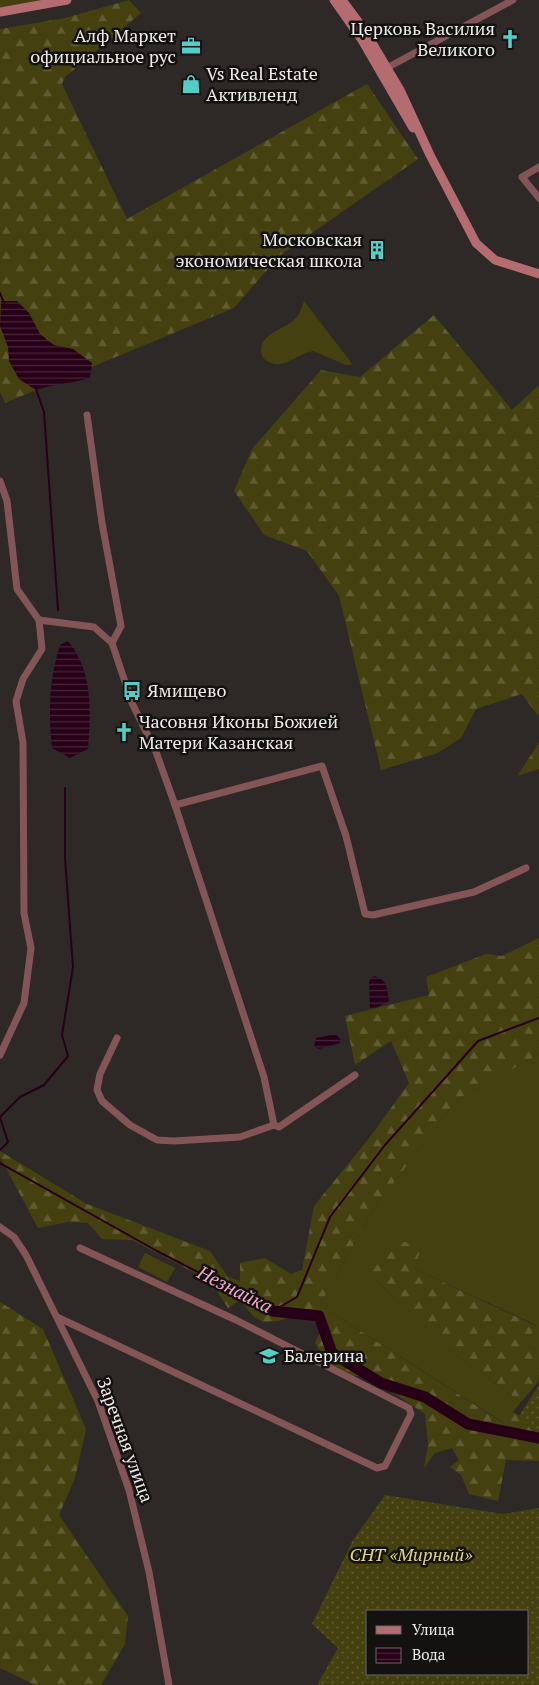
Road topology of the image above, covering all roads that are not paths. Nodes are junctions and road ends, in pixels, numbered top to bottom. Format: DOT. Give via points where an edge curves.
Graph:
graph roads {
  1 [pos="67,0"];
  2 [pos="333,0"];
  3 [pos="513,0"];
  4 [pos="341,4"];
  5 [pos="0,12"];
  6 [pos="384,69"];
  7 [pos="539,166"];
  8 [pos="539,198"];
  9 [pos="539,274"];
  10 [pos="87,415"];
  11 [pos="0,481"];
  12 [pos="39,620"];
  13 [pos="112,643"];
  14 [pos="175,805"];
  15 [pos="526,868"];
  16 [pos="117,1038"];
  17 [pos="0,1055"];
  18 [pos="355,1075"];
  19 [pos="274,1125"];
  20 [pos="0,1227"];
  21 [pos="80,1248"];
  22 [pos="56,1317"];
  23 [pos="169,1685"];
  1 -- 5 [label="main road"];
  2 -- 4 [label="main road"];
  3 -- 6 [label="street"];
  4 -- 6 [label="main road"];
  6 -- 9 [label="main road" via="412,113 430,155 482,250 505,264"];
  7 -- 8 [label="street" via="522,177"];
  10 -- 13 [label="street" via="121,626"];
  11 -- 12 [label="street" via="7,501 17,589"];
  12 -- 13 [label="street" via="94,627"];
  12 -- 17 [label="street" via="42,649 24,679 16,701 23,743 24,913 31,948 24,1003"];
  13 -- 14 [label="street" via="130,698 156,752"];
  14 -- 15 [label="street" via="322,766 346,836 366,914 474,892"];
  14 -- 19 [label="street" via="264,1077"];
  16 -- 19 [label="street" via="100,1074 97,1090 102,1101 130,1125 157,1140 240,1137"];
  18 -- 19 [label="street" via="303,1113 279,1127"];
  20 -- 22 [label="street, Заречная улица" via="14,1237 26,1255"];
  21 -- 22 [label="street" via="236,1320 409,1408 411,1414 385,1466 377,1468"];
  22 -- 23 [label="street, Заречная улица" via="98,1401 133,1502"];
}
